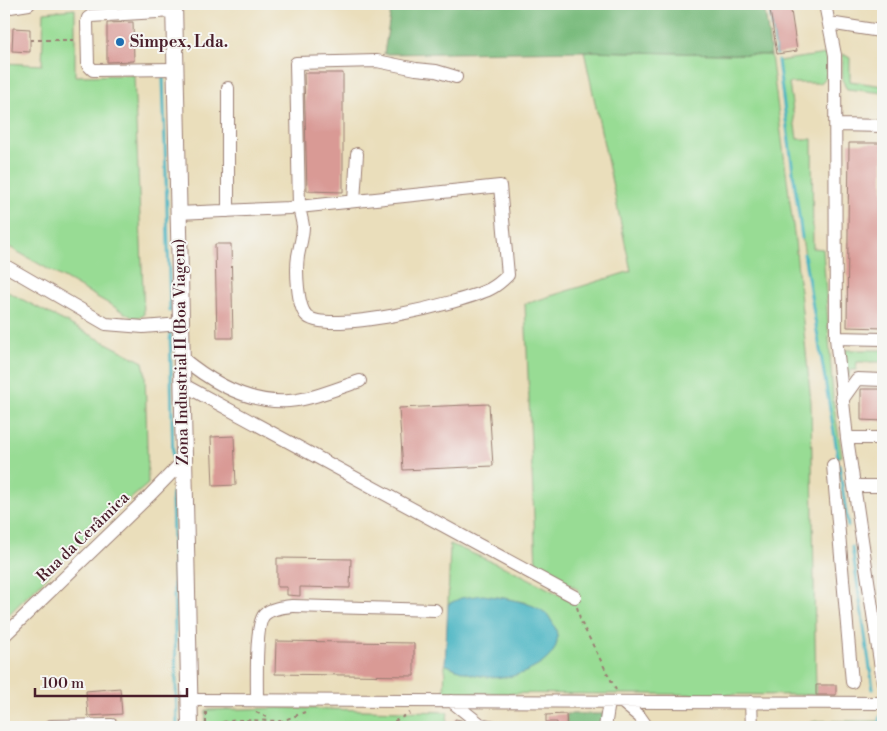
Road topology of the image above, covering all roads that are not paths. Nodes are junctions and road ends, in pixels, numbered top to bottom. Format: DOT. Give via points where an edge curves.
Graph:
graph roads {
  1 [pos="28,4"];
  2 [pos="825,4"];
  3 [pos="174,7"];
  4 [pos="4,8"];
  5 [pos="883,18"];
  6 [pos="829,23"];
  7 [pos="881,35"];
  8 [pos="175,69"];
  9 [pos="456,77"];
  10 [pos="228,88"];
  11 [pos="836,125"];
  12 [pos="883,126"];
  13 [pos="358,154"];
  14 [pos="354,201"];
  15 [pos="299,207"];
  16 [pos="228,210"];
  17 [pos="178,213"];
  18 [pos="4,265"];
  19 [pos="181,324"];
  20 [pos="836,338"];
  21 [pos="883,339"];
  22 [pos="181,357"];
  23 [pos="883,380"];
  24 [pos="360,381"];
  25 [pos="182,384"];
  26 [pos="842,400"];
  27 [pos="846,438"];
  28 [pos="883,438"];
  29 [pos="184,460"];
  30 [pos="833,465"];
  31 [pos="854,486"];
  32 [pos="883,486"];
  33 [pos="860,532"];
  34 [pos="839,534"];
  35 [pos="575,597"];
  36 [pos="435,610"];
  37 [pos="4,636"];
  38 [pos="881,651"];
  39 [pos="852,682"];
  40 [pos="883,682"];
  41 [pos="198,700"];
  42 [pos="257,700"];
  43 [pos="451,701"];
  44 [pos="609,702"];
  45 [pos="622,702"];
  46 [pos="751,702"];
  47 [pos="883,703"];
  48 [pos="480,726"];
  49 [pos="52,727"];
  50 [pos="112,727"];
  51 [pos="190,727"];
  52 [pos="495,727"];
  53 [pos="605,727"];
  54 [pos="647,727"];
  55 [pos="752,727"];
  1 -- 4 [label="street"];
  2 -- 6 [label="street"];
  3 -- 8 [label="main road, Zona Industrial II (Boa Viagem)"];
  3 -- 8 [label="street" via="91,16 88,18 87,40 88,65 93,70"];
  5 -- 7 [label="street"];
  6 -- 7 [label="street"];
  6 -- 11 [label="street" via="835,55"];
  8 -- 17 [label="main road, Zona Industrial II (Boa Viagem)"];
  9 -- 15 [label="street" via="377,61 296,63"];
  10 -- 16 [label="street"];
  11 -- 12 [label="street"];
  11 -- 20 [label="street"];
  13 -- 14 [label="street"];
  14 -- 15 [label="street"];
  14 -- 15 [label="street" via="500,186 508,275 490,290 425,309 351,321 315,321 307,317 300,301 297,270 302,224"];
  15 -- 16 [label="street"];
  16 -- 17 [label="street"];
  17 -- 19 [label="main road, Zona Industrial II (Boa Viagem)"];
  18 -- 19 [label="street" via="106,324 144,328"];
  19 -- 22 [label="main road, Zona Industrial II (Boa Viagem)"];
  20 -- 21 [label="street"];
  20 -- 26 [label="street"];
  22 -- 24 [label="street" via="222,386 269,400 297,400"];
  22 -- 25 [label="main road, Zona Industrial II (Boa Viagem)"];
  23 -- 26 [label="street" via="857,379"];
  25 -- 29 [label="main road, Zona Industrial II (Boa Viagem)"];
  25 -- 35 [label="street"];
  26 -- 27 [label="street"];
  27 -- 28 [label="street"];
  27 -- 31 [label="street"];
  29 -- 37 [label="street, Rua da Cerâmica"];
  29 -- 41 [label="main road, Zona Industrial II (Boa Viagem)"];
  30 -- 34 [label="street"];
  31 -- 32 [label="street"];
  31 -- 33 [label="street"];
  33 -- 34 [label="street"];
  33 -- 38 [label="street"];
  34 -- 39 [label="street"];
  36 -- 42 [label="street" via="293,606 268,612 258,628"];
  38 -- 40 [label="street"];
  41 -- 42 [label="street"];
  41 -- 51 [label="main road, Zona Industrial II (Boa Viagem)"];
  42 -- 43 [label="street"];
  43 -- 44 [label="street"];
  43 -- 48 [label="street"];
  44 -- 45 [label="street"];
  44 -- 53 [label="street"];
  45 -- 46 [label="street"];
  45 -- 54 [label="street"];
  46 -- 47 [label="street"];
  46 -- 55 [label="street"];
  48 -- 52 [label="street"];
  49 -- 50 [label="street"];
}
